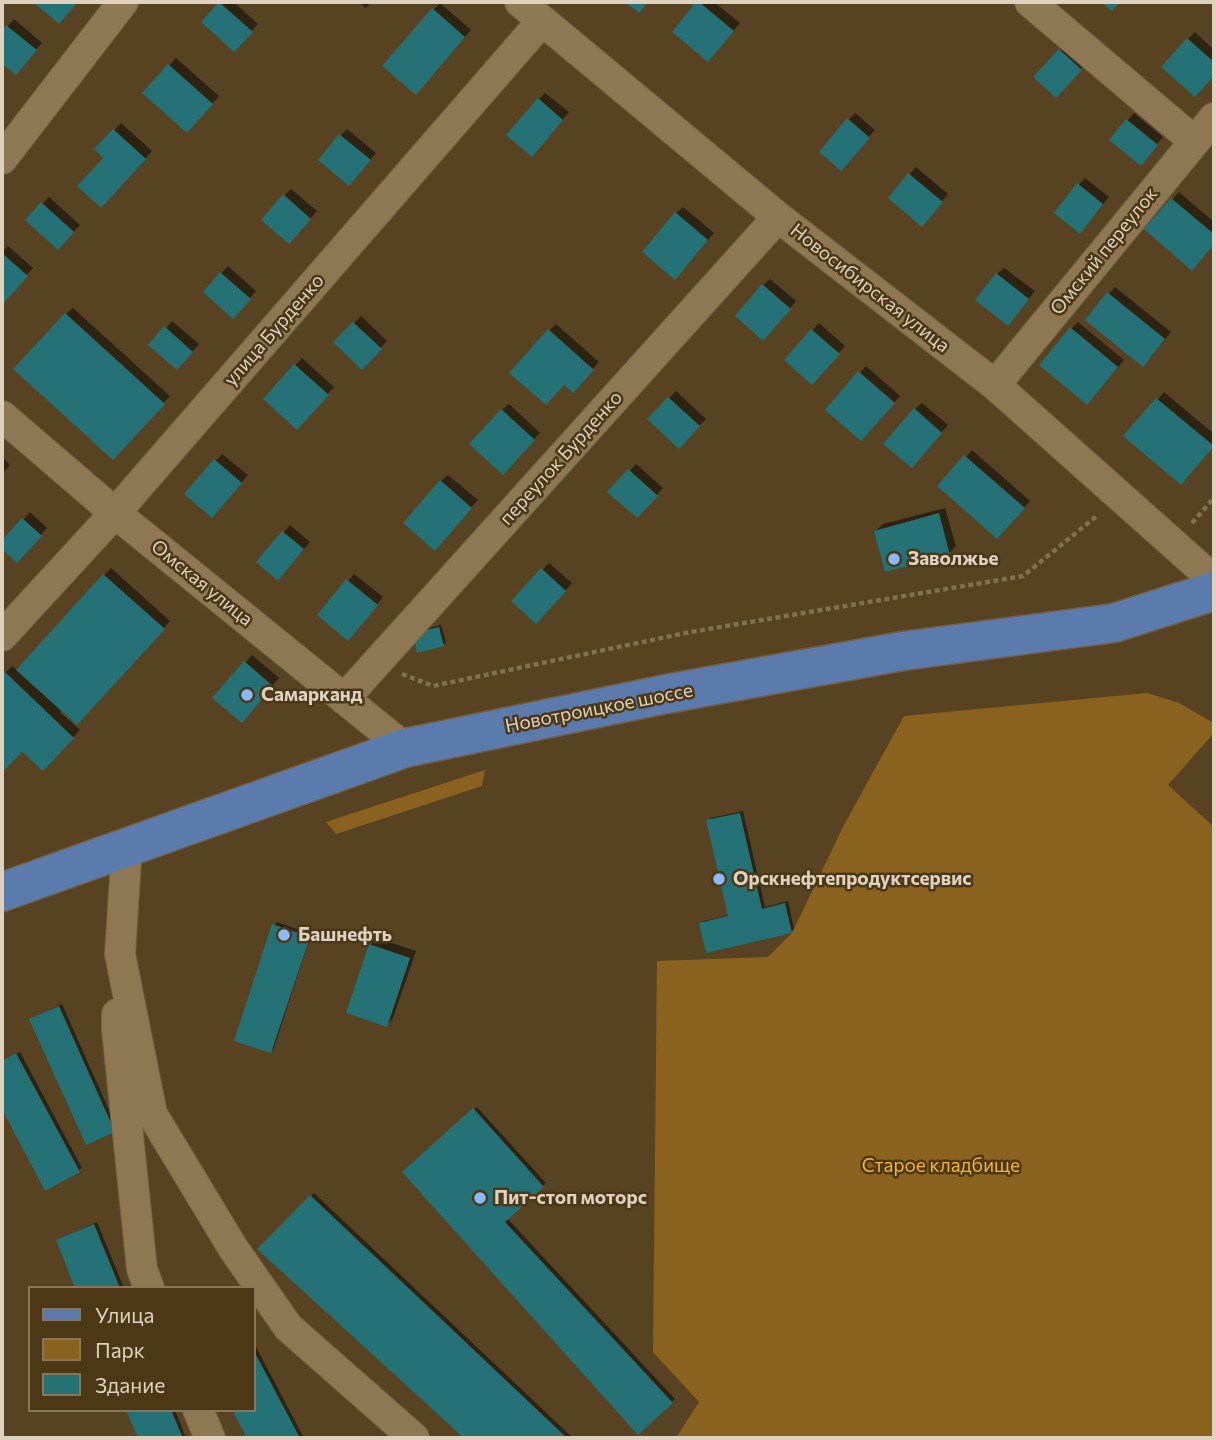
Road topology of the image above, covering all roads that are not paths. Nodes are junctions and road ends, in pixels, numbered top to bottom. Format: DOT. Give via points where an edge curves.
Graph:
graph roads {
  1 [pos="123,2"];
  2 [pos="520,2"];
  3 [pos="1030,2"];
  4 [pos="542,21"];
  5 [pos="1214,118"];
  6 [pos="1194,141"];
  7 [pos="2,159"];
  8 [pos="778,217"];
  9 [pos="995,385"];
  10 [pos="2,416"];
  11 [pos="115,513"];
  12 [pos="1214,580"];
  13 [pos="1214,591"];
  14 [pos="2,636"];
  15 [pos="344,699"];
  16 [pos="405,748"];
  17 [pos="127,845"];
  18 [pos="2,892"];
  19 [pos="120,954"];
  20 [pos="148,1286"];
  21 [pos="199,1412"];
  22 [pos="410,1436"];
  23 [pos="210,1438"];
  1 -- 7 [label="street"];
  2 -- 4 [label="street, Новосибирская улица"];
  3 -- 6 [label="street"];
  4 -- 8 [label="street, Новосибирская улица"];
  4 -- 11 [label="street, улица Бурденко"];
  5 -- 6 [label="street, Омский переулок"];
  6 -- 9 [label="street, Омский переулок"];
  8 -- 9 [label="street, Новосибирская улица"];
  8 -- 15 [label="street, переулок Бурденко"];
  9 -- 12 [label="street, Новосибирская улица"];
  10 -- 11 [label="street, Омская улица"];
  11 -- 14 [label="street, улица Бурденко"];
  11 -- 15 [label="street, Омская улица"];
  13 -- 16 [label="main road, Новотроицкое шоссе" via="1114,623 890,653"];
  15 -- 16 [label="street, Омская улица"];
  16 -- 17 [label="main road, Новотроицкое шоссе"];
  17 -- 18 [label="main road, Новотроицкое шоссе"];
  17 -- 19 [label="street"];
  19 -- 20 [label="street" via="117,1030 142,1269"];
  19 -- 22 [label="street" via="152,1114 233,1248 288,1326"];
  21 -- 23 [label="street"];
}
